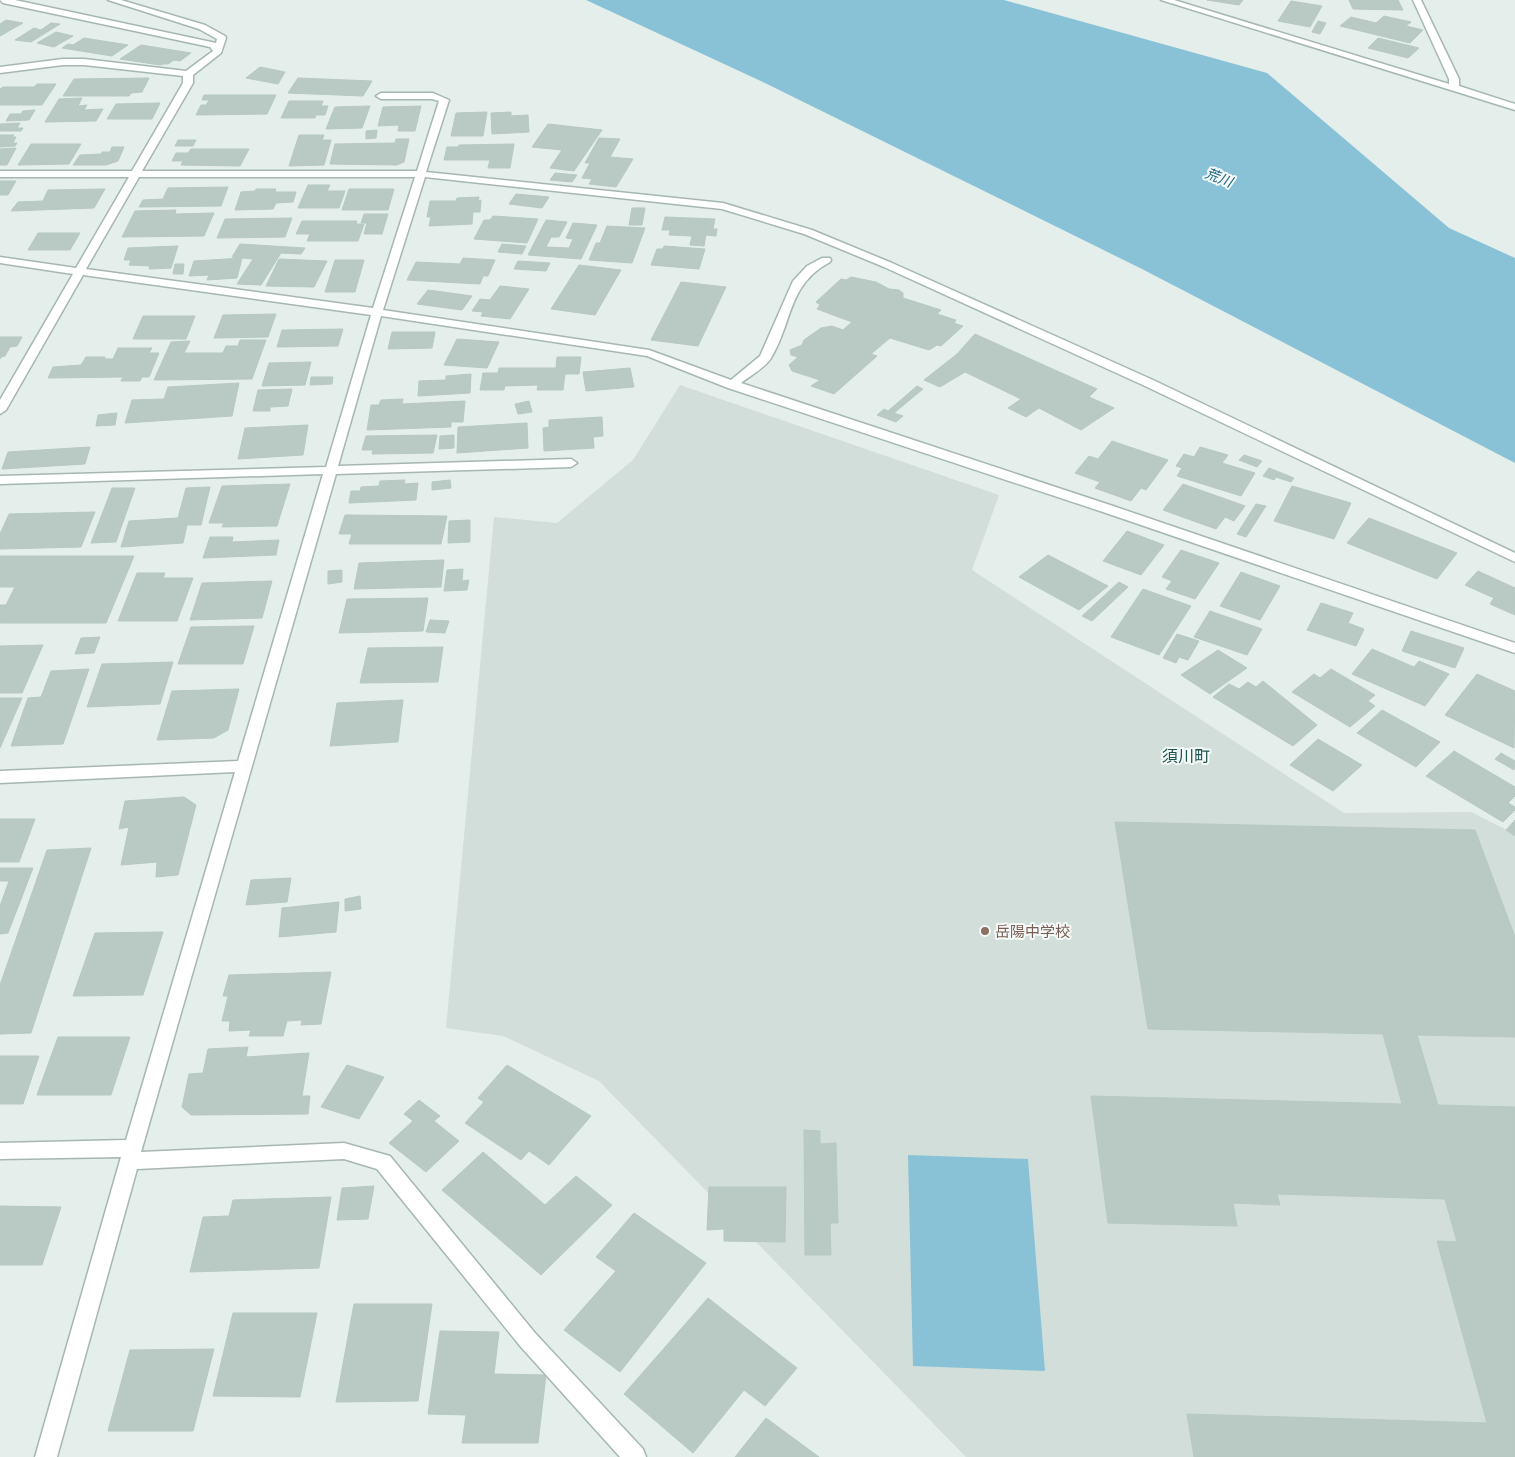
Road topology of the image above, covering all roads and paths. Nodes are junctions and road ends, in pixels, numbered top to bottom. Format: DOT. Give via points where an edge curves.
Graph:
graph roads {
  1 [pos="3,0"];
  2 [pos="112,0"];
  3 [pos="1165,0"];
  4 [pos="1417,0"];
  5 [pos="218,52"];
  6 [pos="0,70"];
  7 [pos="188,74"];
  8 [pos="1454,88"];
  9 [pos="381,96"];
  10 [pos="1515,107"];
  11 [pos="136,173"];
  12 [pos="0,174"];
  13 [pos="420,174"];
  14 [pos="0,260"];
  15 [pos="826,260"];
  16 [pos="79,271"];
  17 [pos="377,312"];
  18 [pos="732,385"];
  19 [pos="0,410"];
  20 [pos="571,463"];
  21 [pos="331,470"];
  22 [pos="0,480"];
  23 [pos="1515,558"];
  24 [pos="1515,648"];
  25 [pos="246,766"];
  26 [pos="0,777"];
  27 [pos="0,1151"];
  28 [pos="131,1154"];
  29 [pos="46,1457"];
  30 [pos="635,1457"];
  1 -- 5 [label="street" via="213,45"];
  2 -- 5 [label="street" via="202,27 222,38"];
  3 -- 8 [label="street"];
  4 -- 8 [label="street" via="1454,79"];
  5 -- 7 [label="street"];
  6 -- 7 [label="street" via="84,62"];
  7 -- 11 [label="street" via="188,83"];
  8 -- 10 [label="street"];
  9 -- 13 [label="street" via="433,96 444,100"];
  11 -- 12 [label="street"];
  11 -- 13 [label="street"];
  11 -- 16 [label="street"];
  13 -- 17 [label="street"];
  13 -- 23 [label="street" via="723,206 808,232 1149,383"];
  14 -- 16 [label="street"];
  15 -- 18 [label="street" via="811,268 797,283 765,358"];
  16 -- 17 [label="street"];
  16 -- 19 [label="street"];
  17 -- 18 [label="street" via="649,352"];
  17 -- 21 [label="street"];
  18 -- 24 [label="street"];
  20 -- 21 [label="street"];
  21 -- 22 [label="street"];
  21 -- 25 [label="street"];
  25 -- 26 [label="street"];
  25 -- 28 [label="street"];
  27 -- 28 [label="street"];
  28 -- 29 [label="street"];
  28 -- 30 [label="street" via="344,1151 383,1162 528,1340"];
}
